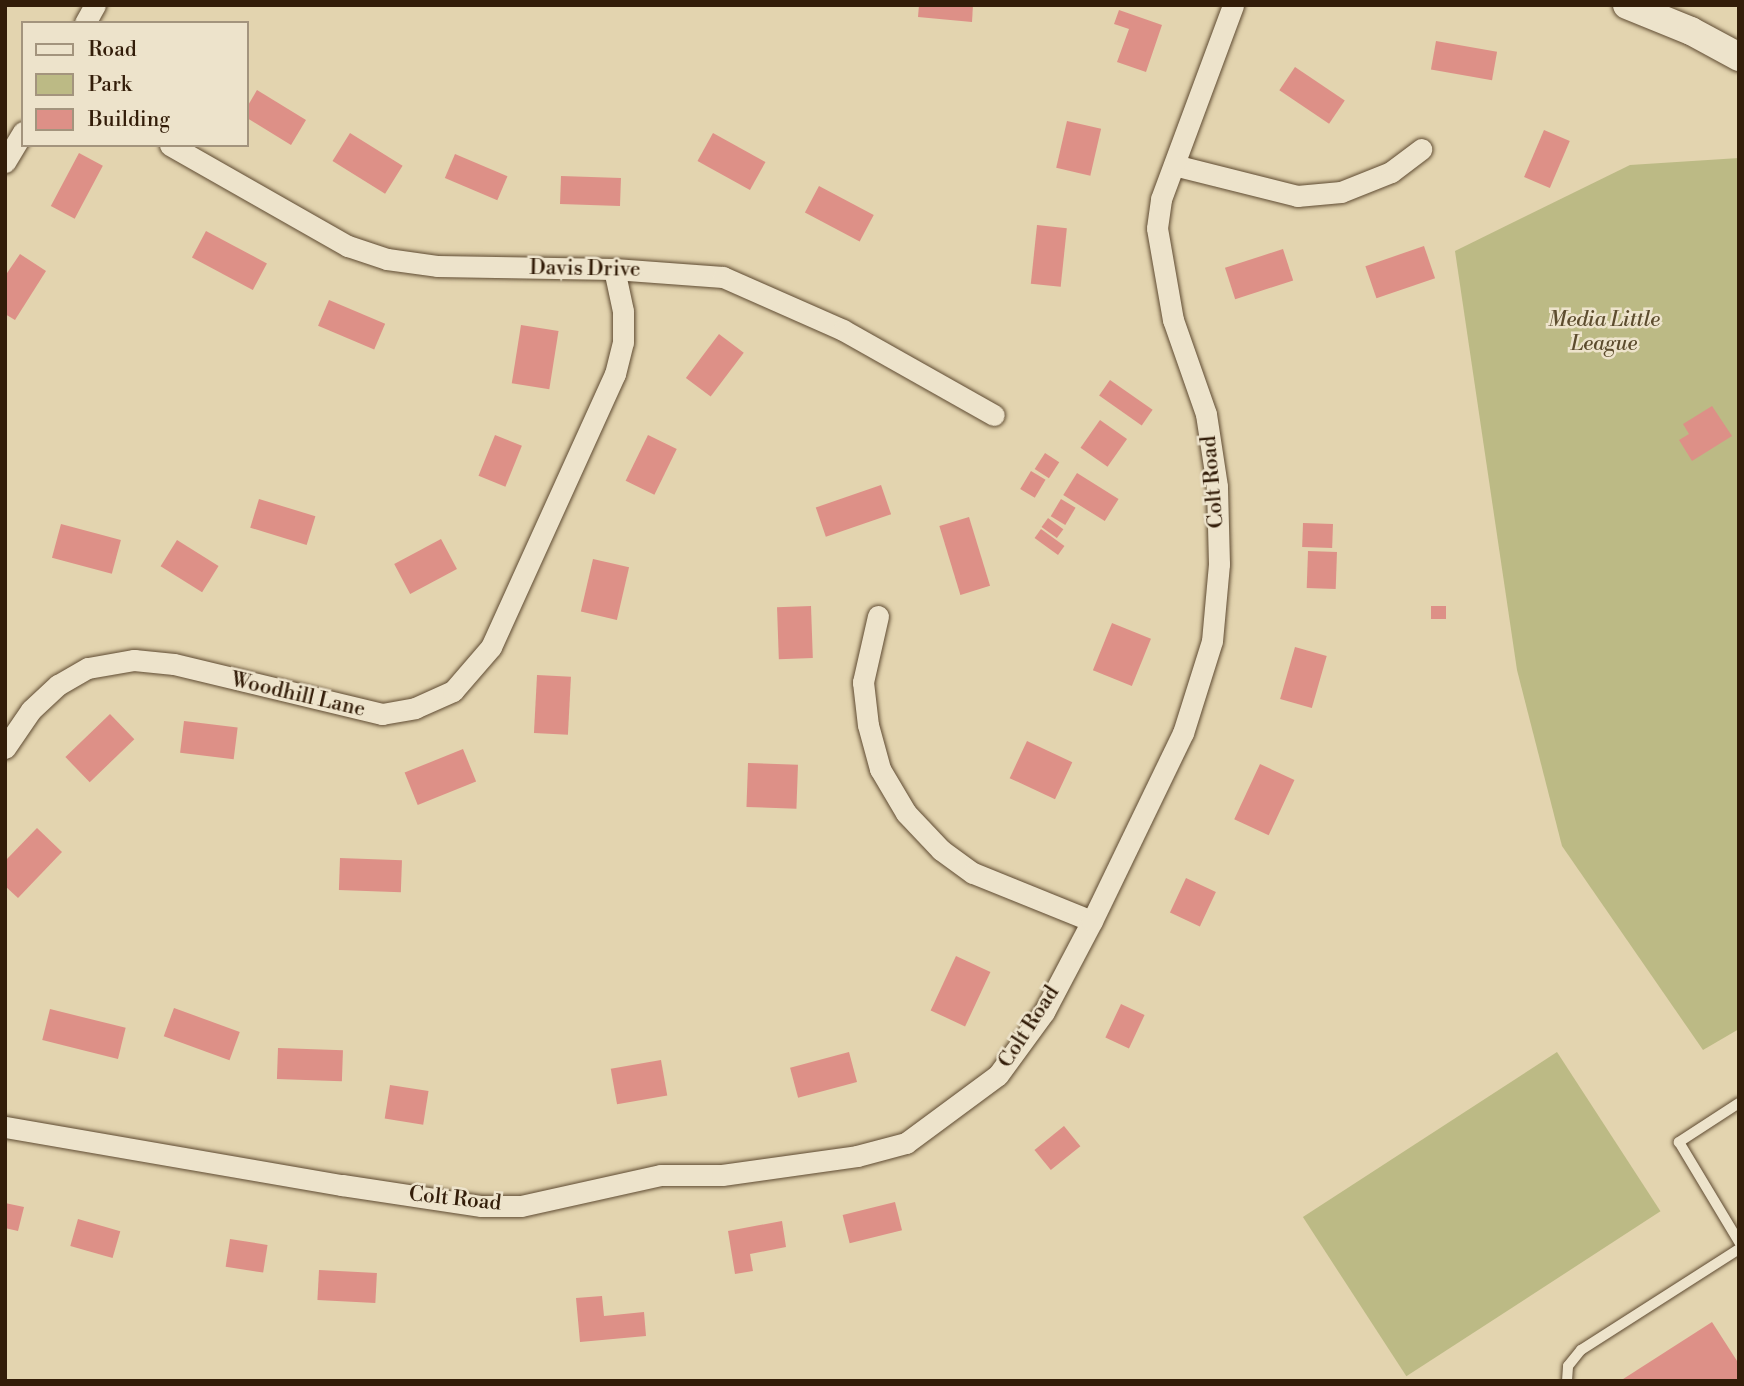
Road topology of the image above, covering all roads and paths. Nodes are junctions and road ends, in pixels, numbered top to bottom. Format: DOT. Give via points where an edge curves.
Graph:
graph roads {
  1 [pos="95,5"];
  2 [pos="1233,5"];
  3 [pos="1627,5"];
  4 [pos="86,21"];
  5 [pos="1739,57"];
  6 [pos="21,135"];
  7 [pos="173,147"];
  8 [pos="1421,149"];
  9 [pos="5,162"];
  10 [pos="1174,166"];
  11 [pos="614,269"];
  12 [pos="994,415"];
  13 [pos="878,616"];
  14 [pos="5,748"];
  15 [pos="1091,921"];
  16 [pos="1739,1103"];
  17 [pos="5,1127"];
  18 [pos="1739,1242"];
  19 [pos="1739,1249"];
  20 [pos="1567,1381"];
  1 -- 4 [label="street"];
  2 -- 10 [label="street, Colt Road"];
  3 -- 5 [label="main road"];
  6 -- 9 [label="street"];
  7 -- 11 [label="street, Davis Drive" via="302,222 348,246 387,259 437,266"];
  8 -- 10 [label="street" via="1391,172 1341,192 1297,196"];
  10 -- 15 [label="street, Colt Road" via="1157,228 1174,320 1206,414 1217,486 1219,564 1212,641 1183,733"];
  11 -- 12 [label="street, Davis Drive" via="723,277 762,291"];
  11 -- 14 [label="street, Woodhill Lane" via="622,311 615,374 491,647 453,691 415,708 382,714 174,664 134,660 89,668 58,685 31,710"];
  13 -- 15 [label="street" via="863,681 869,725 880,769 906,813 941,850 973,873"];
  15 -- 17 [label="street, Colt Road" via="1044,1012 998,1075 906,1143 857,1156 722,1175 660,1175 522,1206 481,1206"];
  16 -- 18 [label="lane" via="1679,1142"];
  19 -- 20 [label="lane" via="1581,1350 1568,1366"];
}
